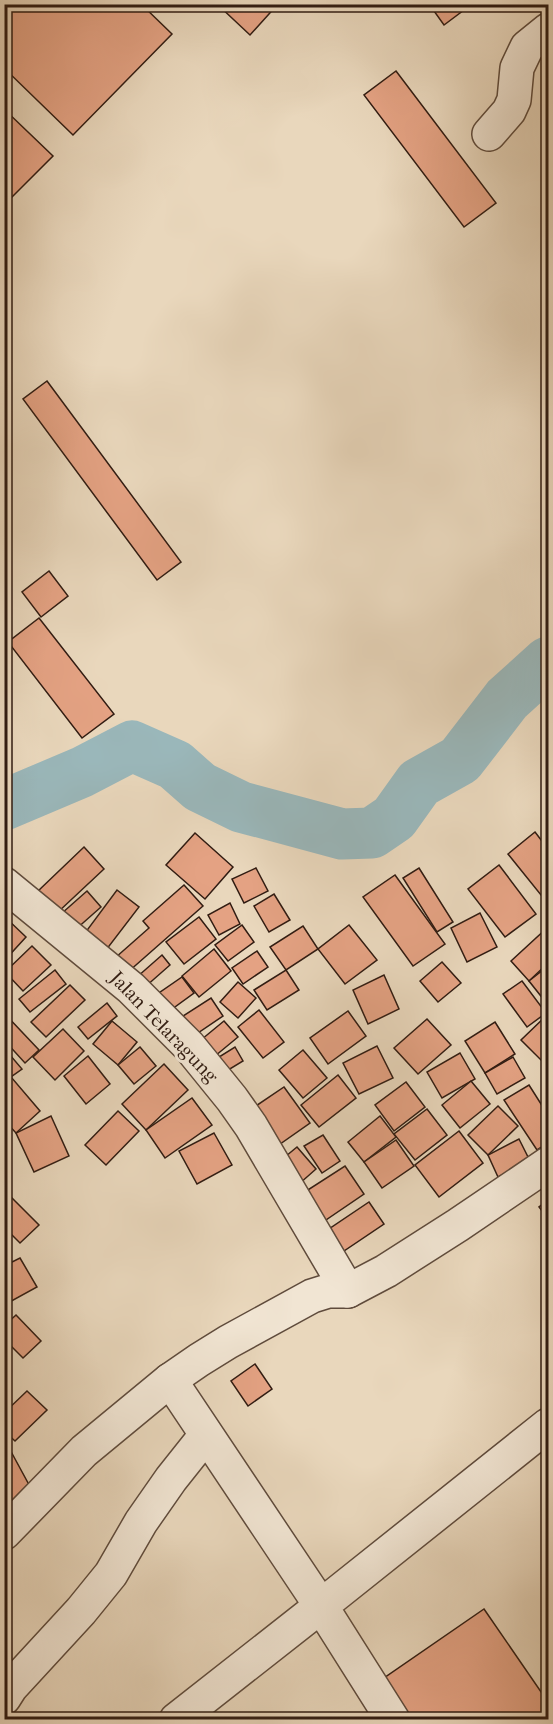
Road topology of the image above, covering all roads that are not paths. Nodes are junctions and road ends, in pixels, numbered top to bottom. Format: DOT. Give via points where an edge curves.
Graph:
graph roads {
  1 [pos="549,30"];
  2 [pos="489,134"];
  3 [pos="4,884"];
  4 [pos="549,1164"];
  5 [pos="348,1291"];
  6 [pos="170,1380"];
  7 [pos="549,1425"];
  8 [pos="206,1435"];
  9 [pos="4,1533"];
  10 [pos="321,1606"];
  11 [pos="4,1698"];
  12 [pos="4,1713"];
  13 [pos="8,1719"];
  14 [pos="176,1719"];
  15 [pos="393,1719"];
  1 -- 2 [label="street" via="527,47 517,68 514,100"];
  3 -- 5 [label="street, Jalan Telaragung" via="130,988 189,1046 251,1126"];
  4 -- 5 [label="street"];
  5 -- 6 [label="street" via="312,1296 228,1342"];
  6 -- 8 [label="street"];
  6 -- 9 [label="street" via="84,1451"];
  7 -- 10 [label="street"];
  8 -- 10 [label="street"];
  8 -- 11 [label="street" via="141,1522 111,1574"];
  10 -- 14 [label="street"];
  10 -- 15 [label="street"];
  12 -- 13 [label="street"];
}
